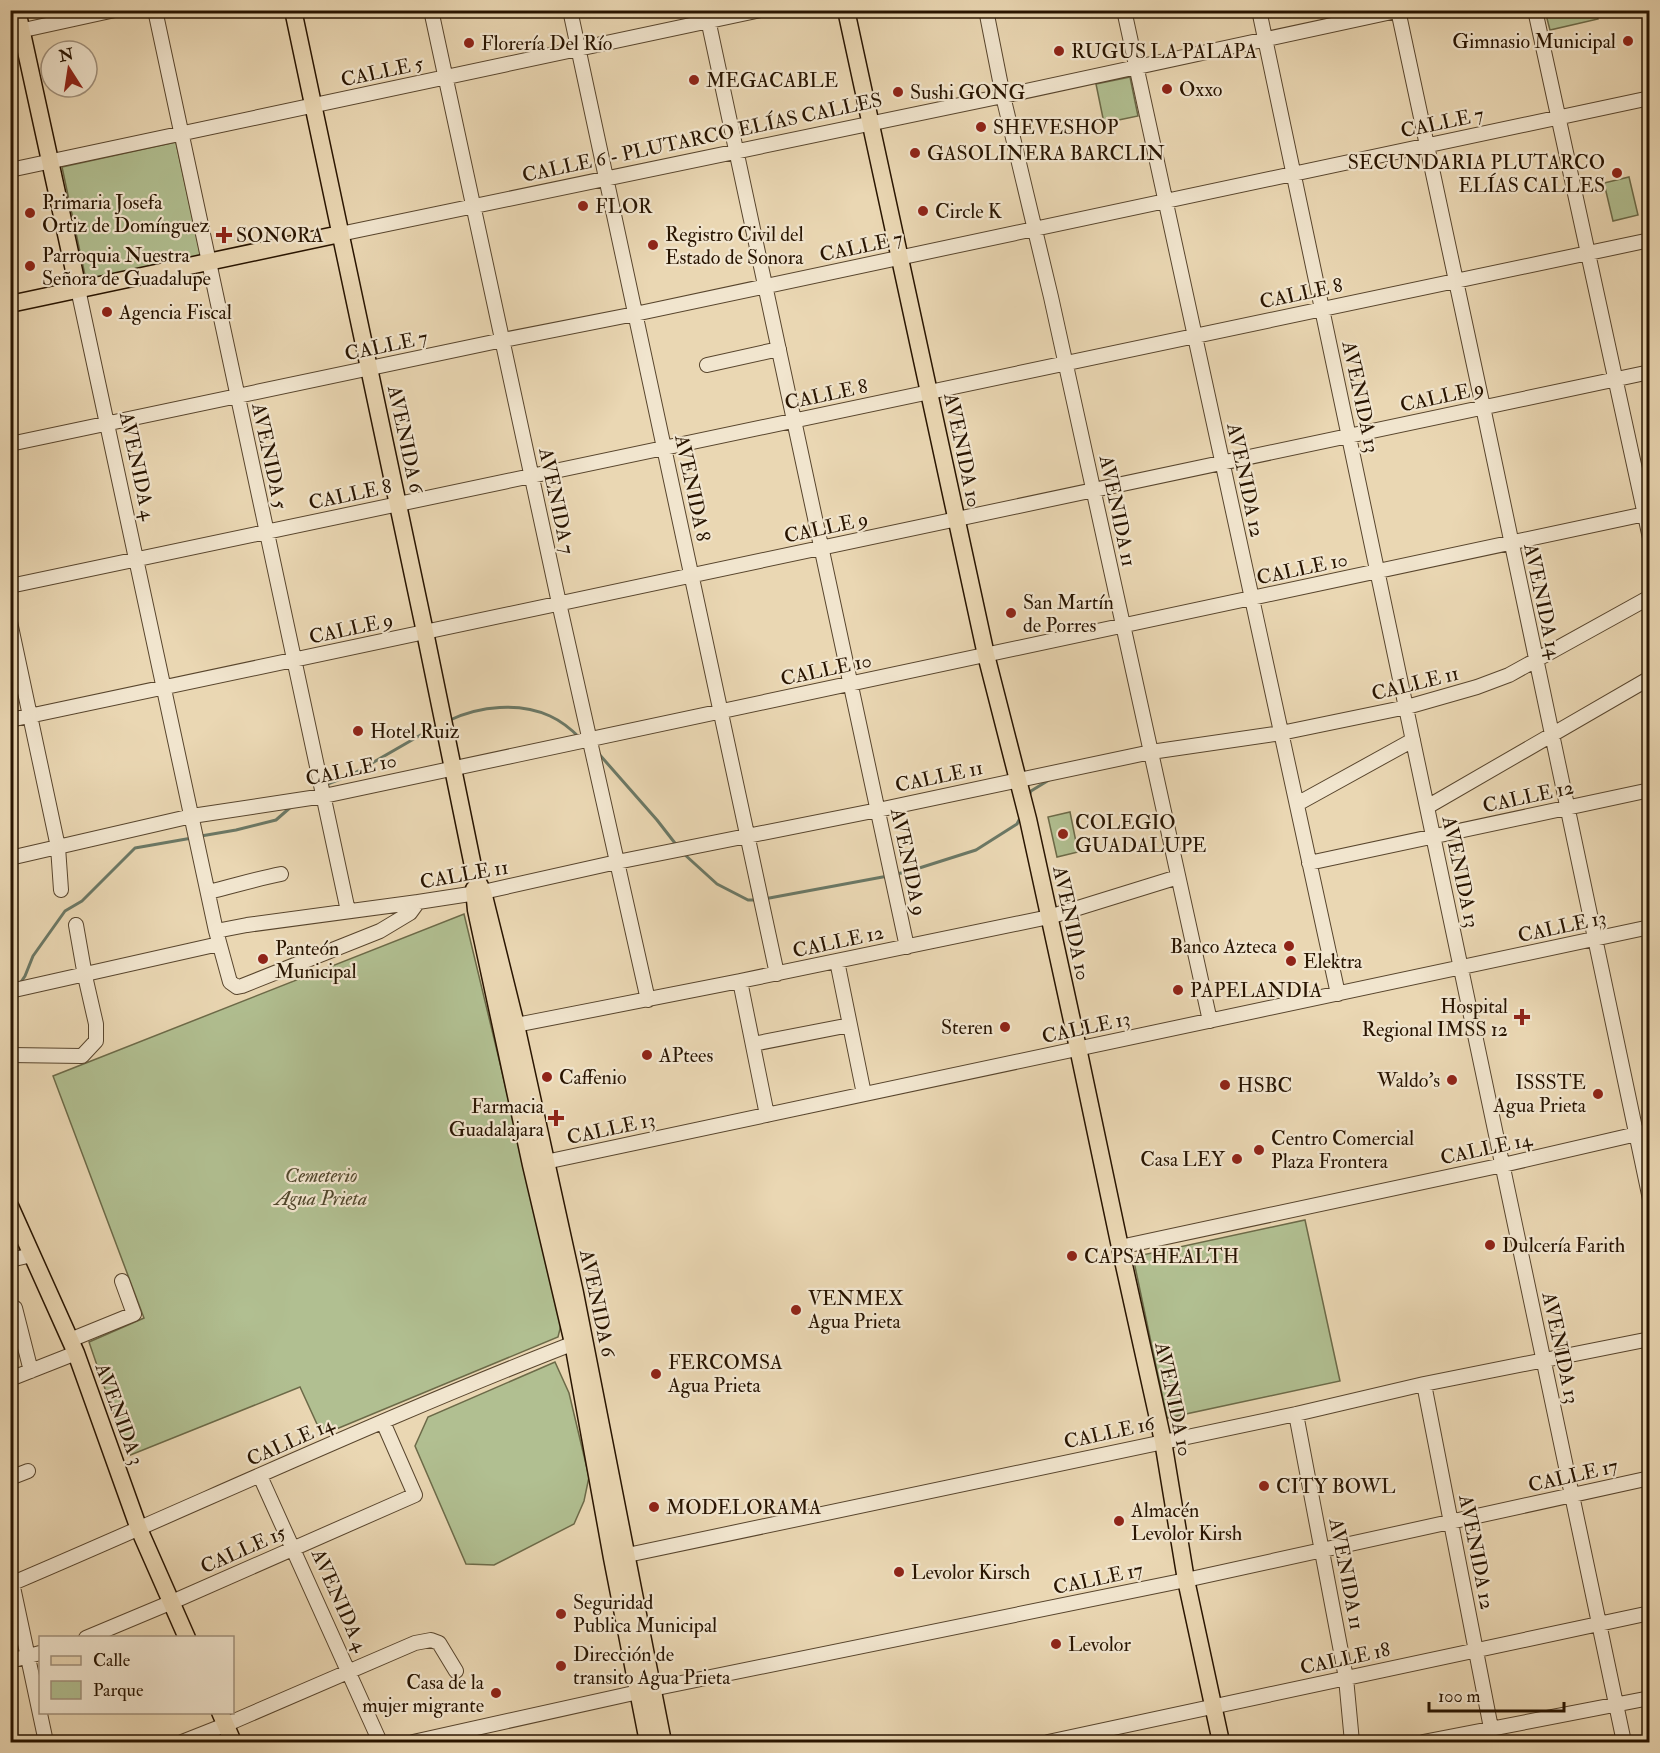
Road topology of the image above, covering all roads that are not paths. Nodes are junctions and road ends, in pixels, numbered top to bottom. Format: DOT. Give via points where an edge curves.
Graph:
graph roads {
  1 [pos="17,10"];
  2 [pos="115,10"];
  3 [pos="155,10"];
  4 [pos="292,10"];
  5 [pos="431,10"];
  6 [pos="570,10"];
  7 [pos="761,10"];
  8 [pos="846,10"];
  9 [pos="986,10"];
  10 [pos="1124,10"];
  11 [pos="1259,10"];
  12 [pos="1535,10"];
  13 [pos="1399,11"];
  14 [pos="707,16"];
  15 [pos="16,32"];
  16 [pos="1265,40"];
  17 [pos="578,49"];
  18 [pos="1136,66"];
  19 [pos="446,78"];
  20 [pos="1003,96"];
  21 [pos="1650,98"];
  22 [pos="313,106"];
  23 [pos="1559,118"];
  24 [pos="870,123"];
  25 [pos="181,134"];
  26 [pos="1427,146"];
  27 [pos="736,151"];
  28 [pos="50,162"];
  29 [pos="10,170"];
  30 [pos="1294,174"];
  31 [pos="606,178"];
  32 [pos="1166,201"];
  33 [pos="473,206"];
  34 [pos="1035,229"];
  35 [pos="340,234"];
  36 [pos="1650,240"];
  37 [pos="1588,253"];
  38 [pos="900,258"];
  39 [pos="208,262"];
  40 [pos="1456,281"];
  41 [pos="765,286"];
  42 [pos="78,289"];
  43 [pos="10,304"];
  44 [pos="1322,309"];
  45 [pos="635,314"];
  46 [pos="1195,336"];
  47 [pos="503,340"];
  48 [pos="779,349"];
  49 [pos="1065,363"];
  50 [pos="707,365"];
  51 [pos="369,368"];
  52 [pos="1650,372"];
  53 [pos="1616,379"];
  54 [pos="929,392"];
  55 [pos="237,396"];
  56 [pos="1483,407"];
  57 [pos="794,421"];
  58 [pos="108,423"];
  59 [pos="1349,436"];
  60 [pos="10,444"];
  61 [pos="664,448"];
  62 [pos="1222,462"];
  63 [pos="532,476"];
  64 [pos="1093,490"];
  65 [pos="398,504"];
  66 [pos="1647,514"];
  67 [pos="957,519"];
  68 [pos="267,532"];
  69 [pos="1650,538"];
  70 [pos="1511,543"];
  71 [pos="821,548"];
  72 [pos="136,560"];
  73 [pos="1378,571"];
  74 [pos="691,575"];
  75 [pos="10,586"];
  76 [pos="1650,597"];
  77 [pos="1252,598"];
  78 [pos="559,603"];
  79 [pos="10,622"];
  80 [pos="1123,626"];
  81 [pos="426,632"];
  82 [pos="986,655"];
  83 [pos="294,659"];
  84 [pos="1536,660"];
  85 [pos="1650,678"];
  86 [pos="850,684"];
  87 [pos="164,687"];
  88 [pos="1407,708"];
  89 [pos="721,711"];
  90 [pos="30,715"];
  91 [pos="10,720"];
  92 [pos="1281,733"];
  93 [pos="1552,736"];
  94 [pos="590,739"];
  95 [pos="1413,740"];
  96 [pos="1151,752"];
  97 [pos="454,767"];
  98 [pos="1019,786"];
  99 [pos="1650,790"];
  100 [pos="324,795"];
  101 [pos="1296,804"];
  102 [pos="1427,807"];
  103 [pos="1567,807"];
  104 [pos="878,810"];
  105 [pos="193,819"];
  106 [pos="747,835"];
  107 [pos="1434,836"];
  108 [pos="58,847"];
  109 [pos="10,858"];
  110 [pos="617,862"];
  111 [pos="1310,862"];
  112 [pos="281,874"];
  113 [pos="1178,877"];
  114 [pos="477,887"];
  115 [pos="62,890"];
  116 [pos="208,892"];
  117 [pos="418,902"];
  118 [pos="348,911"];
  119 [pos="1049,917"];
  120 [pos="76,925"];
  121 [pos="1650,927"];
  122 [pos="218,938"];
  123 [pos="1595,939"];
  124 [pos="907,947"];
  125 [pos="837,961"];
  126 [pos="1462,967"];
  127 [pos="777,974"];
  128 [pos="85,976"];
  129 [pos="740,981"];
  130 [pos="10,991"];
  131 [pos="1338,994"];
  132 [pos="648,1000"];
  133 [pos="1210,1021"];
  134 [pos="850,1025"];
  135 [pos="509,1028"];
  136 [pos="753,1044"];
  137 [pos="1078,1048"];
  138 [pos="10,1055"];
  139 [pos="864,1094"];
  140 [pos="767,1115"];
  141 [pos="1643,1132"];
  142 [pos="539,1164"];
  143 [pos="1503,1165"];
  144 [pos="1650,1199"];
  145 [pos="10,1206"];
  146 [pos="1120,1247"];
  147 [pos="33,1255"];
  148 [pos="10,1260"];
  149 [pos="122,1281"];
  150 [pos="15,1308"];
  151 [pos="1650,1339"];
  152 [pos="578,1341"];
  153 [pos="73,1347"];
  154 [pos="1543,1360"];
  155 [pos="31,1371"];
  156 [pos="10,1379"];
  157 [pos="1424,1384"];
  158 [pos="1296,1414"];
  159 [pos="383,1422"];
  160 [pos="1163,1441"];
  161 [pos="28,1471"];
  162 [pos="260,1476"];
  163 [pos="10,1478"];
  164 [pos="1650,1478"];
  165 [pos="1572,1494"];
  166 [pos="1452,1522"];
  167 [pos="139,1529"];
  168 [pos="294,1548"];
  169 [pos="1323,1550"];
  170 [pos="619,1557"];
  171 [pos="12,1578"];
  172 [pos="1186,1580"];
  173 [pos="172,1602"];
  174 [pos="1650,1613"];
  175 [pos="1599,1624"];
  176 [pos="91,1636"];
  177 [pos="186,1636"];
  178 [pos="1476,1650"];
  179 [pos="34,1655"];
  180 [pos="10,1661"];
  181 [pos="456,1671"];
  182 [pos="350,1672"];
  183 [pos="1346,1678"];
  184 [pos="645,1691"];
  185 [pos="39,1692"];
  186 [pos="1650,1698"];
  187 [pos="1616,1705"];
  188 [pos="1213,1707"];
  189 [pos="42,1714"];
  190 [pos="223,1719"];
  191 [pos="1485,1734"];
  192 [pos="46,1743"];
  193 [pos="182,1743"];
  194 [pos="232,1743"];
  195 [pos="380,1743"];
  196 [pos="413,1743"];
  197 [pos="648,1743"];
  198 [pos="663,1743"];
  199 [pos="1048,1743"];
  200 [pos="1221,1743"];
  201 [pos="1352,1743"];
  202 [pos="1423,1743"];
  203 [pos="1624,1743"];
  1 -- 15 [label="main road, AVENIDA 4"];
  2 -- 15 [label="street"];
  3 -- 25 [label="street, AVENIDA 5"];
  4 -- 22 [label="main road, AVENIDA 6"];
  5 -- 19 [label="street, AVENIDA 7"];
  6 -- 17 [label="street, AVENIDA 8"];
  7 -- 14 [label="street, CALLE 5"];
  8 -- 24 [label="main road, AVENIDA 10"];
  9 -- 20 [label="street, AVENIDA 11"];
  10 -- 18 [label="street, AVENIDA 12"];
  11 -- 16 [label="street, AVENIDA 13"];
  12 -- 23 [label="street"];
  13 -- 16 [label="street, CALLE 6 - PLUTARCO ELÍAS CALLES"];
  13 -- 26 [label="street, AVENIDA 14"];
  14 -- 17 [label="street, CALLE 5"];
  14 -- 27 [label="street, AVENIDA 9"];
  15 -- 28 [label="main road, AVENIDA 4"];
  16 -- 18 [label="street, CALLE 6 - PLUTARCO ELÍAS CALLES"];
  16 -- 30 [label="street, AVENIDA 13"];
  17 -- 19 [label="street, CALLE 5"];
  17 -- 31 [label="street, AVENIDA 8"];
  18 -- 20 [label="street, CALLE 6 - PLUTARCO ELÍAS CALLES"];
  18 -- 32 [label="street, AVENIDA 12"];
  19 -- 22 [label="street, CALLE 5"];
  19 -- 33 [label="street, AVENIDA 7"];
  20 -- 24 [label="street, CALLE 6 - PLUTARCO ELÍAS CALLES"];
  20 -- 34 [label="street, AVENIDA 11"];
  21 -- 23 [label="street, CALLE 7"];
  22 -- 25 [label="street, CALLE 5"];
  22 -- 35 [label="main road, AVENIDA 6"];
  23 -- 26 [label="street, CALLE 7"];
  23 -- 37 [label="street"];
  24 -- 27 [label="street, CALLE 6 - PLUTARCO ELÍAS CALLES"];
  24 -- 38 [label="main road, AVENIDA 10"];
  25 -- 28 [label="street, CALLE 5"];
  25 -- 39 [label="street, AVENIDA 5"];
  26 -- 30 [label="street, CALLE 7"];
  26 -- 40 [label="street, AVENIDA 14"];
  27 -- 31 [label="street, CALLE 6 - PLUTARCO ELÍAS CALLES"];
  27 -- 41 [label="street, AVENIDA 9"];
  28 -- 29 [label="street, CALLE 5"];
  28 -- 42 [label="main road, AVENIDA 4"];
  30 -- 32 [label="street, CALLE 7"];
  30 -- 44 [label="street, AVENIDA 13"];
  31 -- 33 [label="street, CALLE 6 - PLUTARCO ELÍAS CALLES"];
  31 -- 45 [label="street, AVENIDA 8"];
  32 -- 34 [label="street, CALLE 7"];
  32 -- 46 [label="street, AVENIDA 12"];
  33 -- 35 [label="street, CALLE 6 - PLUTARCO ELÍAS CALLES"];
  33 -- 47 [label="street, AVENIDA 7"];
  34 -- 38 [label="street, CALLE 7"];
  34 -- 49 [label="street, AVENIDA 11"];
  35 -- 39 [label="main road, CALLE 6 - PLUTARCO ELÍAS CALLES"];
  35 -- 51 [label="main road, AVENIDA 6"];
  36 -- 37 [label="street, CALLE 8"];
  37 -- 40 [label="street, CALLE 8"];
  37 -- 53 [label="street"];
  38 -- 41 [label="street, CALLE 7"];
  38 -- 54 [label="main road, AVENIDA 10"];
  39 -- 42 [label="main road, CALLE 6 - PLUTARCO ELÍAS CALLES"];
  39 -- 55 [label="street, AVENIDA 5"];
  40 -- 44 [label="street, CALLE 8"];
  40 -- 56 [label="street, AVENIDA 14"];
  41 -- 45 [label="street, CALLE 7"];
  41 -- 48 [label="street, AVENIDA 9"];
  42 -- 43 [label="main road, CALLE 6 - PLUTARCO ELÍAS CALLES"];
  42 -- 58 [label="street, AVENIDA 4"];
  44 -- 46 [label="street, CALLE 8"];
  44 -- 59 [label="street, AVENIDA 13"];
  45 -- 47 [label="street, CALLE 7"];
  45 -- 61 [label="street, AVENIDA 8"];
  46 -- 49 [label="street, CALLE 8"];
  46 -- 62 [label="street, AVENIDA 12"];
  47 -- 51 [label="street, CALLE 7"];
  47 -- 63 [label="street, AVENIDA 7"];
  48 -- 50 [label="street"];
  48 -- 57 [label="street, AVENIDA 9"];
  49 -- 54 [label="street, CALLE 8"];
  49 -- 64 [label="street, AVENIDA 11"];
  51 -- 55 [label="street, CALLE 7"];
  51 -- 65 [label="main road, AVENIDA 6"];
  52 -- 53 [label="street, CALLE 9"];
  53 -- 56 [label="street, CALLE 9"];
  53 -- 66 [label="street"];
  54 -- 57 [label="street, CALLE 8"];
  54 -- 67 [label="main road, AVENIDA 10"];
  55 -- 58 [label="street, CALLE 7"];
  55 -- 68 [label="street, AVENIDA 5"];
  56 -- 59 [label="street, CALLE 9"];
  56 -- 70 [label="street, AVENIDA 14"];
  57 -- 61 [label="street, CALLE 8"];
  57 -- 71 [label="street, AVENIDA 9"];
  58 -- 60 [label="street, CALLE 7"];
  58 -- 72 [label="street, AVENIDA 4"];
  59 -- 62 [label="street, CALLE 9"];
  59 -- 73 [label="street, AVENIDA 13"];
  61 -- 63 [label="street, CALLE 8"];
  61 -- 74 [label="street, AVENIDA 8"];
  62 -- 64 [label="street, CALLE 9"];
  62 -- 77 [label="street, AVENIDA 12"];
  63 -- 65 [label="street, CALLE 8"];
  63 -- 78 [label="street, AVENIDA 7"];
  64 -- 67 [label="street, CALLE 9"];
  64 -- 80 [label="street, AVENIDA 11"];
  65 -- 68 [label="street, CALLE 8"];
  65 -- 81 [label="main road, AVENIDA 6"];
  66 -- 69 [label="street"];
  66 -- 70 [label="street, CALLE 10"];
  67 -- 71 [label="street, CALLE 9"];
  67 -- 82 [label="main road, AVENIDA 10"];
  68 -- 72 [label="street, CALLE 8"];
  68 -- 83 [label="street, AVENIDA 5"];
  70 -- 73 [label="street, CALLE 10"];
  70 -- 84 [label="street, AVENIDA 14"];
  71 -- 74 [label="street, CALLE 9"];
  71 -- 86 [label="street, AVENIDA 9"];
  72 -- 75 [label="street, CALLE 8"];
  72 -- 87 [label="street, AVENIDA 4"];
  73 -- 77 [label="street, CALLE 10"];
  73 -- 88 [label="street, AVENIDA 13"];
  74 -- 78 [label="street, CALLE 9"];
  74 -- 89 [label="street, AVENIDA 8"];
  76 -- 84 [label="street, CALLE 11"];
  77 -- 80 [label="street, CALLE 10"];
  77 -- 92 [label="street, AVENIDA 12"];
  78 -- 81 [label="street, CALLE 9"];
  78 -- 94 [label="street, AVENIDA 7"];
  79 -- 90 [label="street"];
  80 -- 82 [label="street, CALLE 10"];
  80 -- 96 [label="street, AVENIDA 11"];
  81 -- 83 [label="street, CALLE 9"];
  81 -- 97 [label="main road, AVENIDA 6"];
  82 -- 86 [label="street, CALLE 10"];
  82 -- 98 [label="main road, AVENIDA 10"];
  83 -- 87 [label="street, CALLE 9"];
  83 -- 100 [label="street, AVENIDA 5"];
  84 -- 88 [label="street, CALLE 11" via="1477,687"];
  84 -- 93 [label="street, AVENIDA 14"];
  85 -- 93 [label="street"];
  86 -- 89 [label="street, CALLE 10"];
  86 -- 104 [label="street, AVENIDA 9"];
  87 -- 90 [label="street, CALLE 9"];
  87 -- 105 [label="street, AVENIDA 4"];
  88 -- 92 [label="street, CALLE 11"];
  88 -- 95 [label="street, AVENIDA 13"];
  89 -- 94 [label="street, CALLE 10"];
  89 -- 106 [label="street, AVENIDA 8"];
  90 -- 91 [label="street, CALLE 9"];
  90 -- 108 [label="street"];
  92 -- 96 [label="street, CALLE 11"];
  92 -- 101 [label="street, AVENIDA 12"];
  93 -- 102 [label="street"];
  93 -- 103 [label="street, AVENIDA 14"];
  94 -- 97 [label="street, CALLE 10"];
  94 -- 110 [label="street, AVENIDA 7"];
  95 -- 101 [label="street"];
  95 -- 102 [label="street, AVENIDA 13"];
  96 -- 98 [label="street, CALLE 11"];
  96 -- 113 [label="street, AVENIDA 11"];
  97 -- 100 [label="street, CALLE 10"];
  97 -- 114 [label="main road, AVENIDA 6"];
  98 -- 104 [label="street, CALLE 11"];
  98 -- 119 [label="main road, AVENIDA 10"];
  99 -- 103 [label="street, CALLE 12"];
  100 -- 105 [label="street, CALLE 10"];
  100 -- 118 [label="street, AVENIDA 5"];
  101 -- 111 [label="street, AVENIDA 12"];
  102 -- 107 [label="street, AVENIDA 13"];
  103 -- 107 [label="street, CALLE 12"];
  103 -- 123 [label="street, AVENIDA 14"];
  104 -- 106 [label="street, CALLE 11"];
  104 -- 124 [label="street, AVENIDA 9"];
  105 -- 108 [label="street, CALLE 10"];
  105 -- 116 [label="street, AVENIDA 4"];
  106 -- 110 [label="street, CALLE 11"];
  106 -- 127 [label="street, AVENIDA 8"];
  107 -- 111 [label="street, CALLE 12"];
  107 -- 126 [label="street, AVENIDA 13"];
  108 -- 109 [label="street, CALLE 10"];
  108 -- 115 [label="street"];
  110 -- 114 [label="street, CALLE 11"];
  110 -- 132 [label="street, AVENIDA 7"];
  111 -- 131 [label="street, AVENIDA 12"];
  112 -- 116 [label="street"];
  113 -- 119 [label="street, CALLE 12"];
  113 -- 133 [label="street, AVENIDA 11"];
  114 -- 117 [label="street, CALLE 11"];
  114 -- 135 [label="main road, AVENIDA 6"];
  116 -- 122 [label="street, AVENIDA 4"];
  117 -- 118 [label="street, CALLE 11"];
  117 -- 122 [label="street, AVENIDA 4" via="410,913 380,931 242,986 230,982"];
  118 -- 122 [label="street, CALLE 11" via="247,925"];
  119 -- 124 [label="street, CALLE 12"];
  119 -- 137 [label="main road, AVENIDA 10"];
  120 -- 128 [label="street"];
  121 -- 123 [label="street, CALLE 13"];
  122 -- 128 [label="street, CALLE 11"];
  123 -- 126 [label="street, CALLE 13"];
  123 -- 141 [label="street, AVENIDA 14"];
  124 -- 125 [label="street, CALLE 12"];
  125 -- 127 [label="street, CALLE 12"];
  125 -- 134 [label="street"];
  126 -- 131 [label="street, CALLE 13"];
  126 -- 143 [label="street, AVENIDA 13"];
  127 -- 129 [label="street, CALLE 12"];
  128 -- 130 [label="street, CALLE 11"];
  128 -- 138 [label="street" via="96,1041 82,1056"];
  129 -- 132 [label="street, CALLE 12"];
  129 -- 136 [label="street"];
  131 -- 133 [label="street, CALLE 13"];
  132 -- 135 [label="street, CALLE 12"];
  133 -- 137 [label="street, CALLE 13"];
  134 -- 136 [label="street"];
  134 -- 139 [label="street"];
  135 -- 142 [label="main road, AVENIDA 6"];
  136 -- 140 [label="street"];
  137 -- 139 [label="street, CALLE 13"];
  137 -- 146 [label="main road, AVENIDA 10"];
  139 -- 140 [label="street, CALLE 13"];
  140 -- 142 [label="street, CALLE 13"];
  141 -- 143 [label="street, CALLE 14"];
  141 -- 144 [label="street, AVENIDA 14"];
  142 -- 152 [label="main road, AVENIDA 6"];
  143 -- 146 [label="street, CALLE 14"];
  143 -- 154 [label="street, AVENIDA 13"];
  145 -- 147 [label="main road, AVENIDA 3"];
  146 -- 160 [label="main road, AVENIDA 10"];
  147 -- 148 [label="street"];
  147 -- 153 [label="main road, AVENIDA 3"];
  149 -- 153 [label="street" via="134,1314"];
  150 -- 155 [label="street"];
  151 -- 154 [label="street, CALLE 16"];
  152 -- 159 [label="street, CALLE 14"];
  152 -- 170 [label="main road, AVENIDA 6"];
  153 -- 155 [label="street"];
  153 -- 167 [label="main road, AVENIDA 3"];
  154 -- 157 [label="street, CALLE 16"];
  154 -- 165 [label="street, AVENIDA 13"];
  155 -- 156 [label="street"];
  157 -- 158 [label="street, CALLE 16"];
  157 -- 166 [label="street, AVENIDA 12"];
  158 -- 160 [label="street, CALLE 16"];
  158 -- 169 [label="street, AVENIDA 11"];
  159 -- 162 [label="street, CALLE 14"];
  159 -- 168 [label="street, CALLE 15" via="415,1495"];
  160 -- 170 [label="street, CALLE 16"];
  160 -- 172 [label="main road, AVENIDA 10"];
  161 -- 163 [label="street"];
  162 -- 167 [label="street, CALLE 14"];
  162 -- 168 [label="street, AVENIDA 4"];
  164 -- 165 [label="street, CALLE 17"];
  165 -- 166 [label="street, CALLE 17"];
  165 -- 175 [label="street, AVENIDA 13"];
  166 -- 169 [label="street, CALLE 17"];
  166 -- 178 [label="street, AVENIDA 12"];
  167 -- 171 [label="street, CALLE 14"];
  167 -- 173 [label="main road, AVENIDA 3"];
  168 -- 173 [label="street, CALLE 15"];
  168 -- 182 [label="street, AVENIDA 4"];
  169 -- 172 [label="street, CALLE 17"];
  169 -- 183 [label="street, AVENIDA 11"];
  170 -- 184 [label="main road, AVENIDA 6"];
  171 -- 179 [label="street"];
  172 -- 184 [label="street, CALLE 17"];
  172 -- 188 [label="main road, AVENIDA 10"];
  173 -- 176 [label="street, CALLE 15"];
  173 -- 177 [label="main road, AVENIDA 3"];
  174 -- 175 [label="street, CALLE 18"];
  175 -- 178 [label="street, CALLE 18"];
  175 -- 187 [label="street, AVENIDA 13"];
  178 -- 183 [label="street, CALLE 18"];
  178 -- 191 [label="street, AVENIDA 12"];
  179 -- 180 [label="street"];
  179 -- 185 [label="street"];
  181 -- 182 [label="street" via="439,1643 431,1640 415,1643"];
  182 -- 190 [label="street"];
  182 -- 195 [label="street, AVENIDA 4"];
  183 -- 188 [label="street, CALLE 18"];
  183 -- 201 [label="street, AVENIDA 11"];
  184 -- 196 [label="street, CALLE 17"];
  184 -- 197 [label="main road, AVENIDA 6"];
  184 -- 198 [label="main road, AVENIDA 6"];
  186 -- 187 [label="street"];
  187 -- 191 [label="street"];
  187 -- 203 [label="street, AVENIDA 13"];
  188 -- 199 [label="street, CALLE 18"];
  188 -- 200 [label="main road, AVENIDA 10"];
  189 -- 192 [label="street"];
  190 -- 193 [label="street"];
  190 -- 194 [label="main road"];
  191 -- 202 [label="street"];
}
